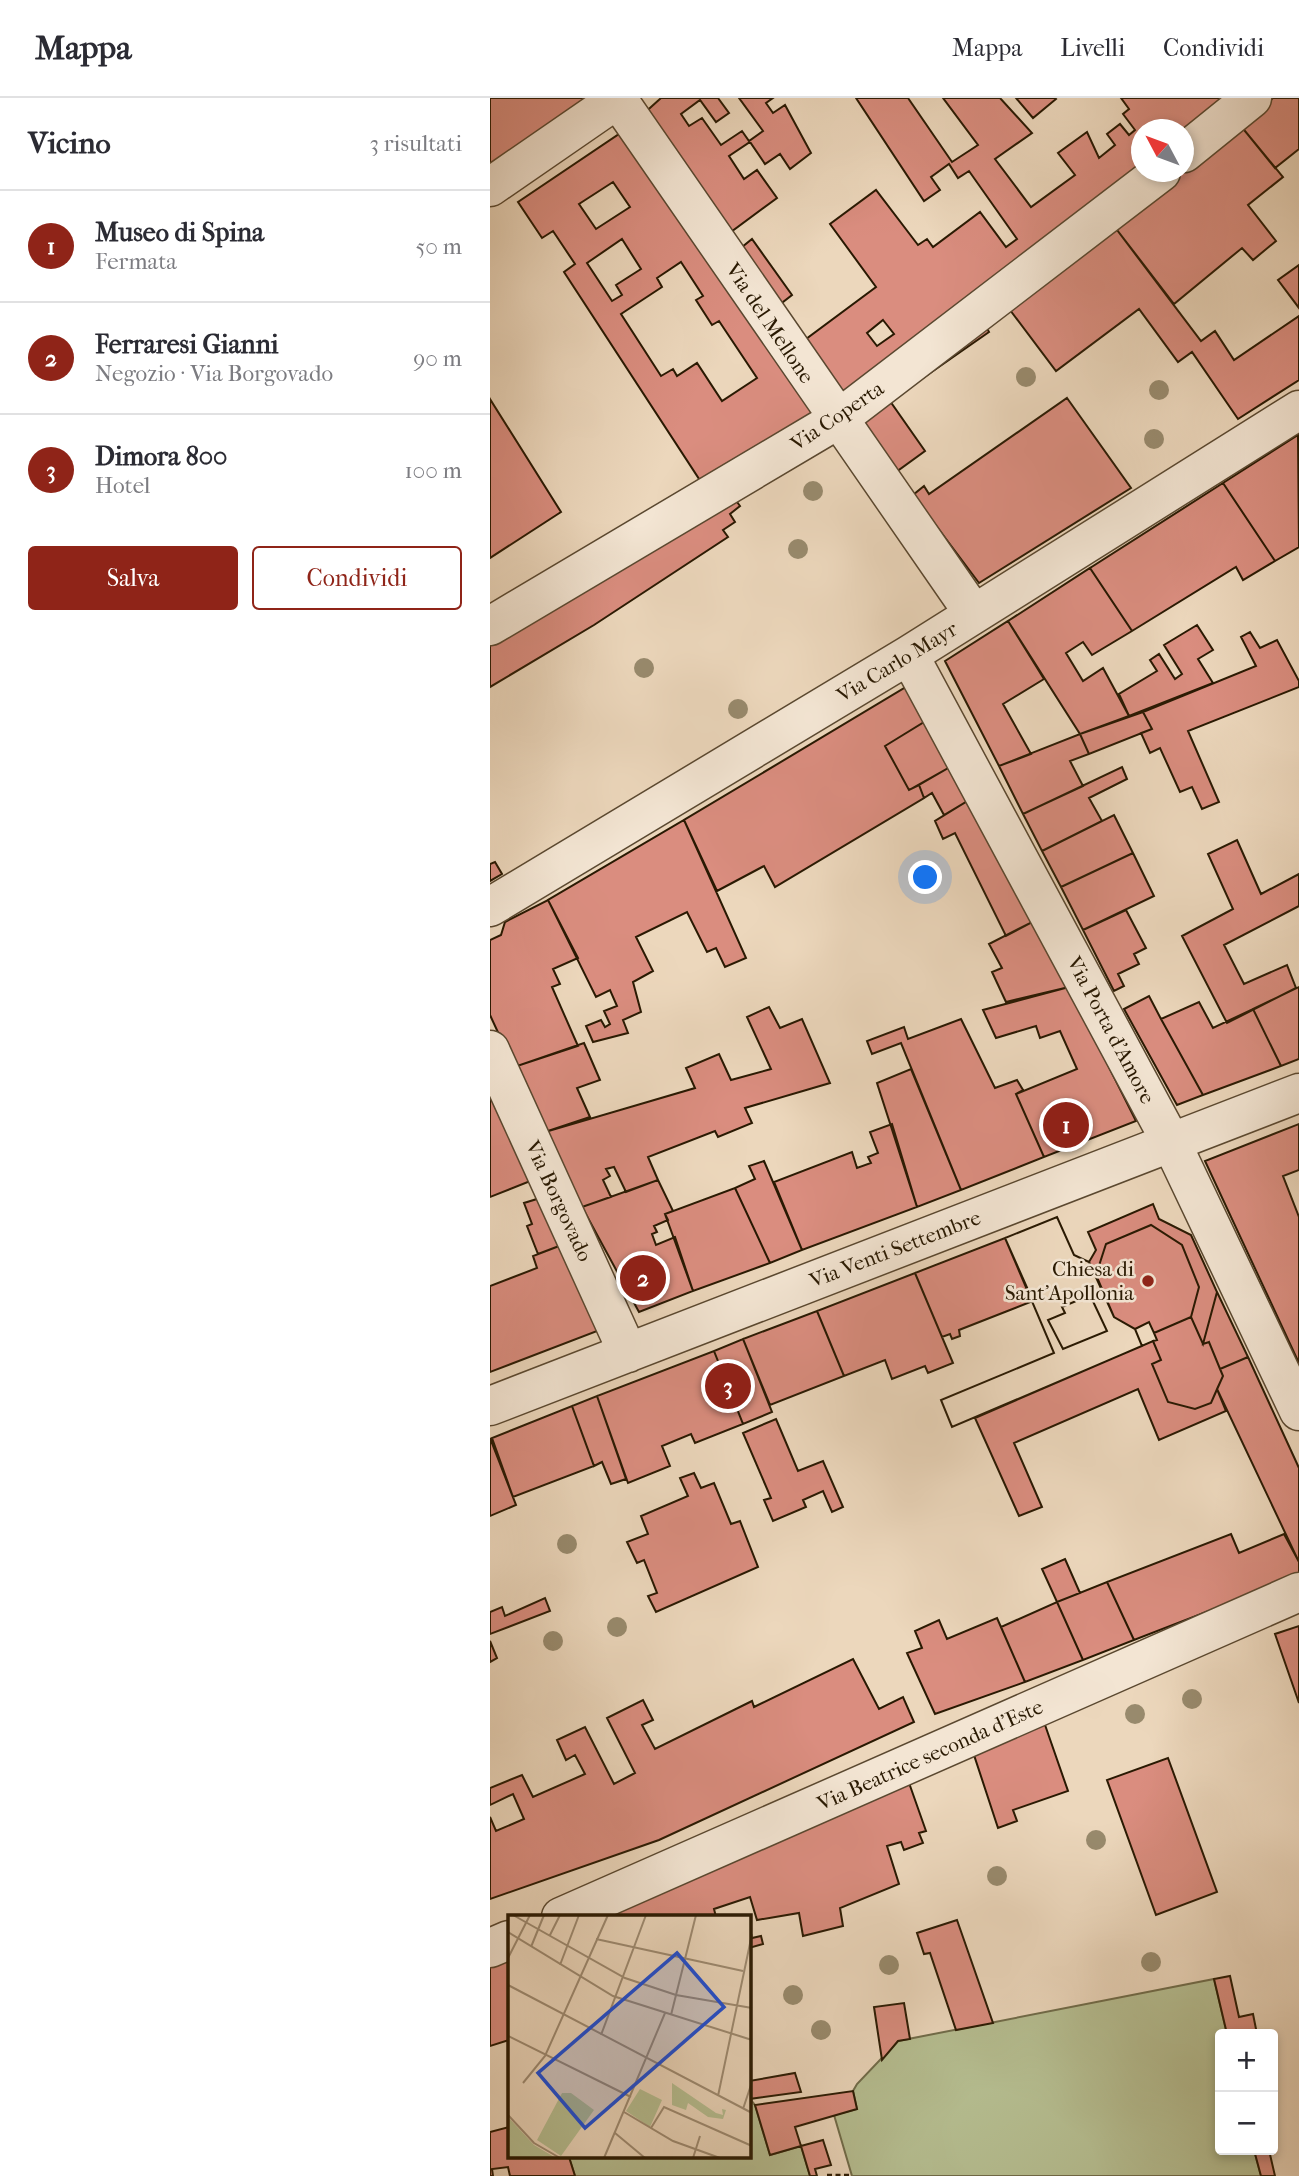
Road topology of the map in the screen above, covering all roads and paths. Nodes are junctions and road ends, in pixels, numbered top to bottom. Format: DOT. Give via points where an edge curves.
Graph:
graph roads {
  1 [pos="618,98"];
  2 [pos="1252,98"];
  3 [pos="1194,145"];
  4 [pos="1148,182"];
  5 [pos="490,187"];
  6 [pos="1299,410"];
  7 [pos="837,420"];
  8 [pos="974,614"];
  9 [pos="490,626"];
  10 [pos="909,655"];
  11 [pos="490,907"];
  12 [pos="490,1050"];
  13 [pos="1299,1093"];
  14 [pos="1171,1142"];
  15 [pos="628,1353"];
  16 [pos="490,1406"];
  17 [pos="1299,1411"];
  18 [pos="1299,1592"];
  19 [pos="566,1915"];
  20 [pos="508,1940"];
  21 [pos="490,1948"];
  22 [pos="827,2176"];
  23 [pos="850,2176"];
  1 -- 5 [label="street"];
  1 -- 7 [label="street, Via del Mellone"];
  2 -- 3 [label="street"];
  4 -- 7 [label="street, Via Coperta"];
  6 -- 8 [label="street, Via Carlo Mayr"];
  7 -- 8 [label="street, Via del Mellone"];
  7 -- 9 [label="street, Via Coperta"];
  8 -- 10 [label="street, Via Carlo Mayr"];
  10 -- 11 [label="street, Via Carlo Mayr"];
  10 -- 14 [label="street, Via Porta d'Amore"];
  12 -- 15 [label="street, Via Borgovado"];
  13 -- 14 [label="street, Via Venti Settembre"];
  14 -- 15 [label="street, Via Venti Settembre"];
  14 -- 17 [label="street, Via Porta d'Amore"];
  15 -- 16 [label="street, Via Venti Settembre"];
  18 -- 19 [label="street, Via Beatrice seconda d'Este"];
  20 -- 21 [label="street"];
  22 -- 23 [label="path"];
}
